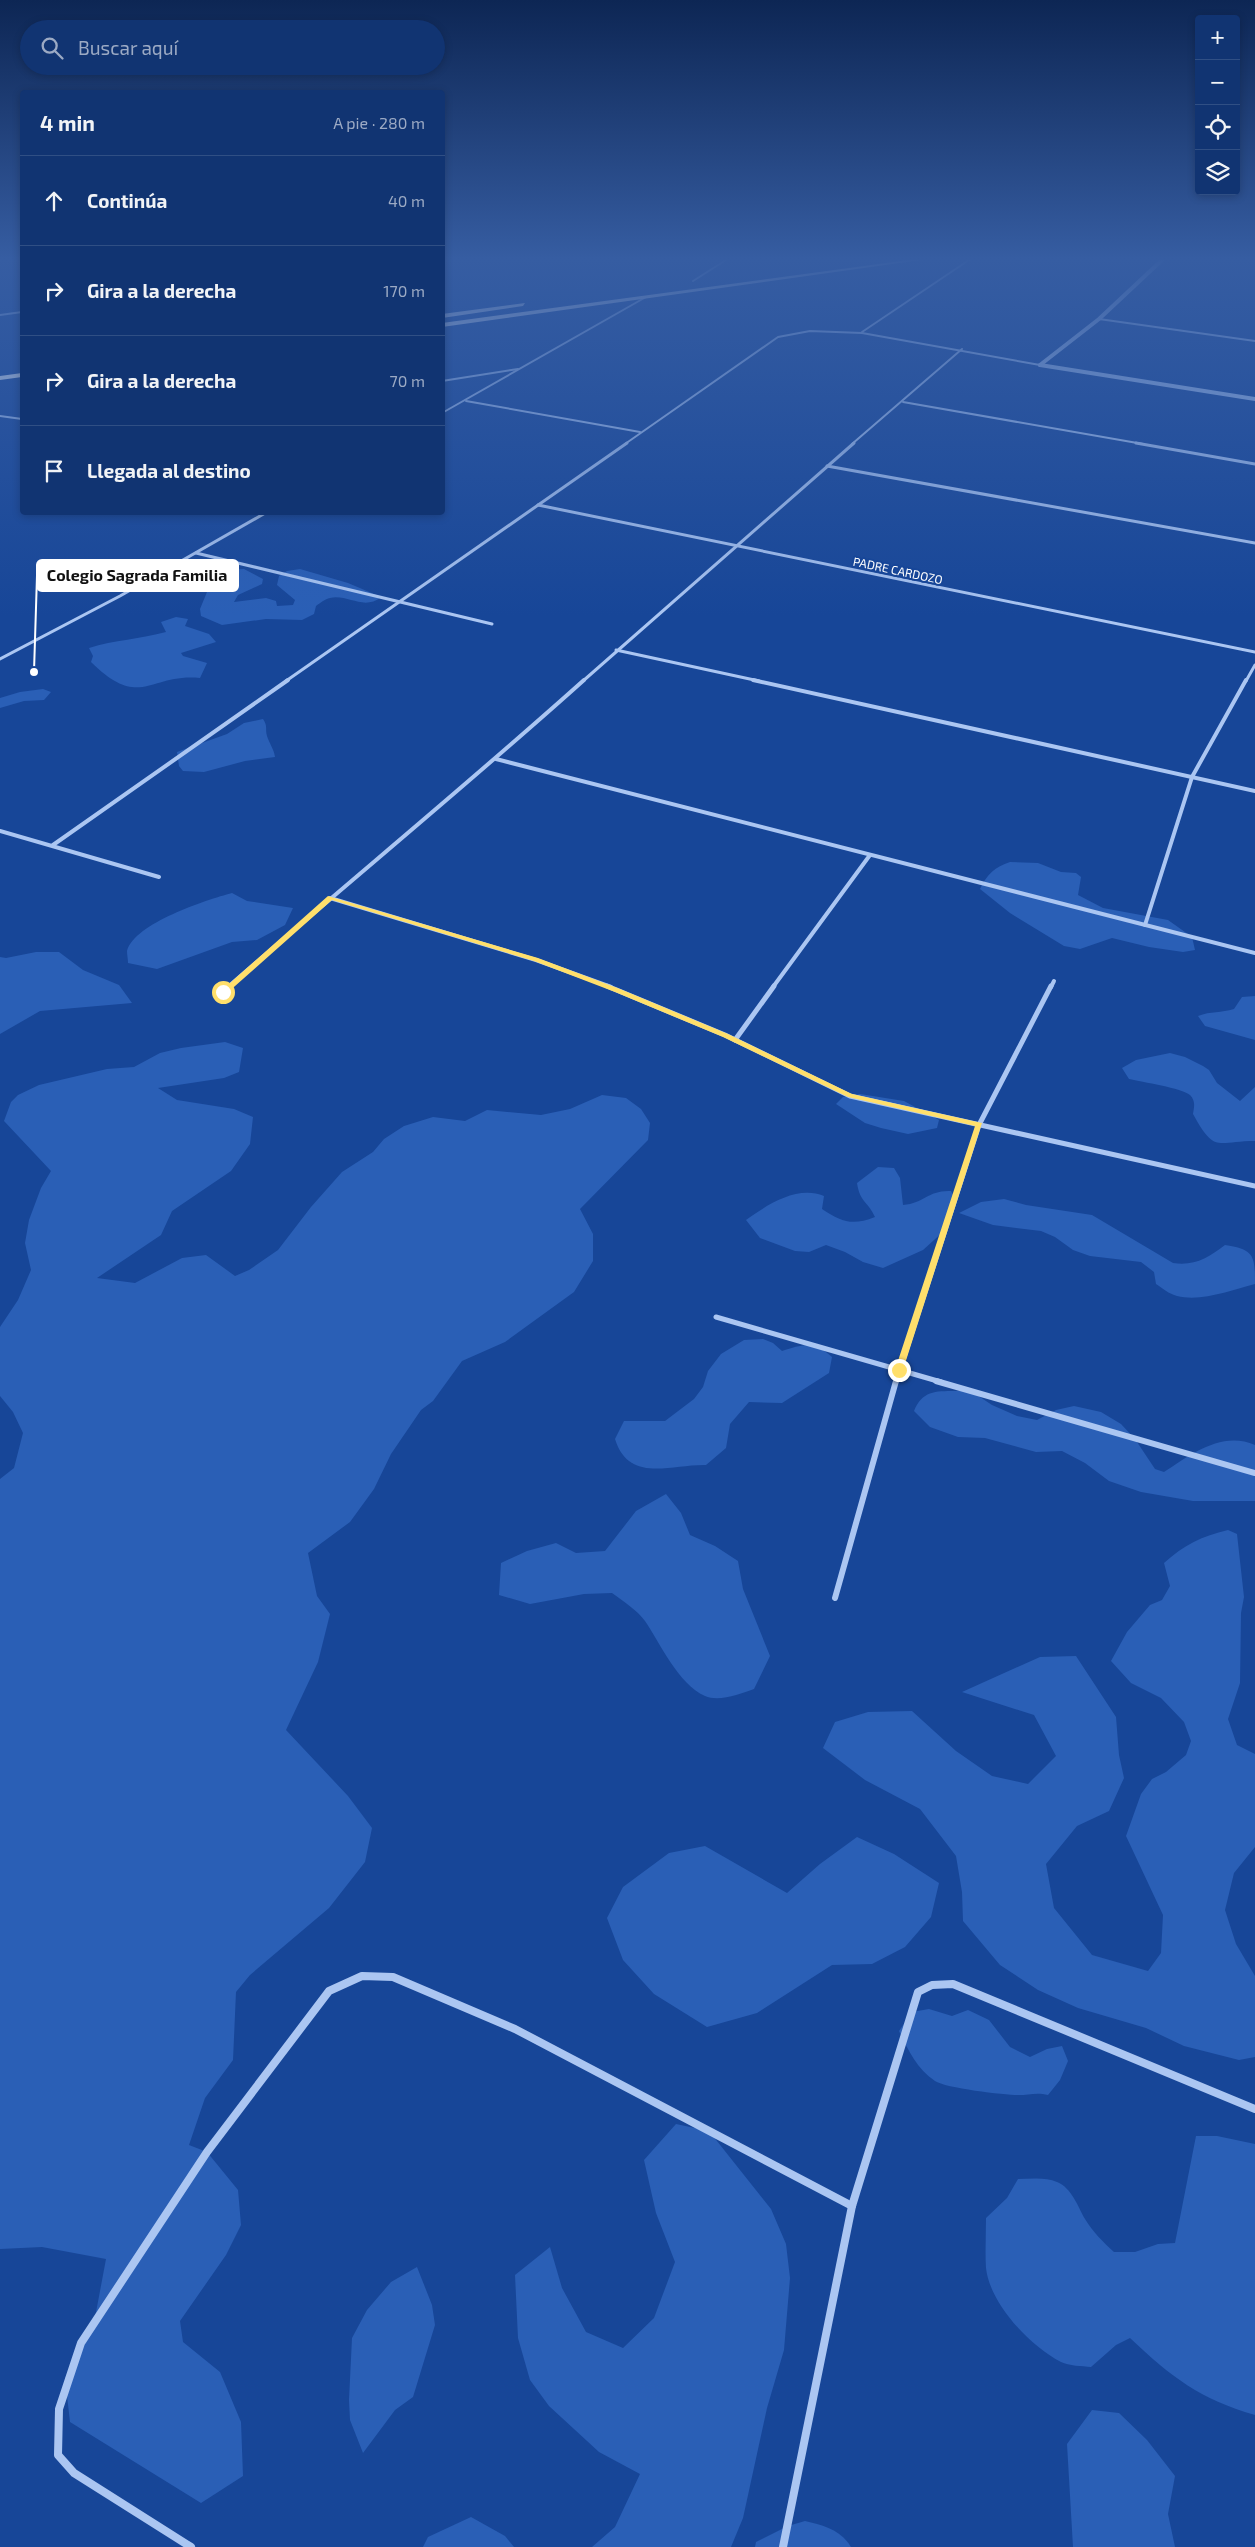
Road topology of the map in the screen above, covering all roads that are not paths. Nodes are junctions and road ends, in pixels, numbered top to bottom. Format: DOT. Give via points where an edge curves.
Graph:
graph roads {
  1 [pos="502,379"];
  2 [pos="717,379"];
  3 [pos="929,379"];
  4 [pos="1128,379"];
  5 [pos="20,383"];
  6 [pos="0,386"];
  7 [pos="1255,399"];
  8 [pos="465,400"];
  9 [pos="903,402"];
  10 [pos="445,411"];
  11 [pos="0,416"];
  12 [pos="20,419"];
  13 [pos="640,432"];
  14 [pos="1255,464"];
  15 [pos="827,466"];
  16 [pos="538,505"];
  17 [pos="262,515"];
  18 [pos="1255,543"];
  19 [pos="736,545"];
  20 [pos="196,553"];
  21 [pos="399,602"];
  22 [pos="492,624"];
  23 [pos="616,650"];
  24 [pos="1255,652"];
  25 [pos="0,659"];
  26 [pos="1255,665"];
  27 [pos="496,759"];
  28 [pos="1192,777"];
  29 [pos="1255,791"];
  30 [pos="0,831"];
  31 [pos="53,845"];
  32 [pos="870,855"];
  33 [pos="160,876"];
  34 [pos="330,898"];
  35 [pos="1145,925"];
  36 [pos="1255,953"];
  37 [pos="1054,981"];
  38 [pos="223,992"];
  39 [pos="735,1040"];
  40 [pos="979,1125"];
  41 [pos="1255,1186"];
  42 [pos="716,1318"];
  43 [pos="899,1370"];
  44 [pos="1255,1473"];
  45 [pos="835,1598"];
  46 [pos="1255,2109"];
  47 [pos="852,2206"];
  48 [pos="191,2547"];
  49 [pos="783,2547"];
  1 -- 8 [label="street"];
  2 -- 13 [label="street"];
  3 -- 9 [label="street"];
  4 -- 7 [label="street"];
  5 -- 6 [label="highway"];
  8 -- 10 [label="street"];
  8 -- 13 [label="street"];
  9 -- 14 [label="street"];
  9 -- 15 [label="street"];
  11 -- 12 [label="street"];
  13 -- 16 [label="street"];
  15 -- 18 [label="street"];
  15 -- 19 [label="street"];
  16 -- 19 [label="street, PADRE CARDOZO"];
  16 -- 21 [label="street"];
  17 -- 20 [label="street"];
  19 -- 23 [label="street"];
  19 -- 24 [label="street, PADRE CARDOZO"];
  20 -- 21 [label="street"];
  20 -- 25 [label="street"];
  21 -- 22 [label="street"];
  21 -- 31 [label="street"];
  23 -- 27 [label="street"];
  23 -- 28 [label="street"];
  26 -- 28 [label="street"];
  27 -- 32 [label="street"];
  27 -- 34 [label="street"];
  28 -- 29 [label="street"];
  28 -- 35 [label="street"];
  30 -- 31 [label="street"];
  31 -- 33 [label="street"];
  32 -- 35 [label="street"];
  32 -- 39 [label="street"];
  34 -- 38 [label="street"];
  34 -- 39 [label="street" via="536,960 618,990"];
  35 -- 36 [label="street"];
  37 -- 40 [label="street"];
  39 -- 40 [label="street" via="850,1096"];
  40 -- 41 [label="street"];
  40 -- 43 [label="street"];
  42 -- 43 [label="street"];
  43 -- 44 [label="street"];
  43 -- 45 [label="street"];
  46 -- 47 [label="street" via="953,1984 932,1985 918,1992"];
  47 -- 48 [label="street" via="515,2029 393,1977 362,1976 329,1991 207,2152 81,2343 59,2409 58,2455 74,2473"];
  47 -- 49 [label="street"];
}
